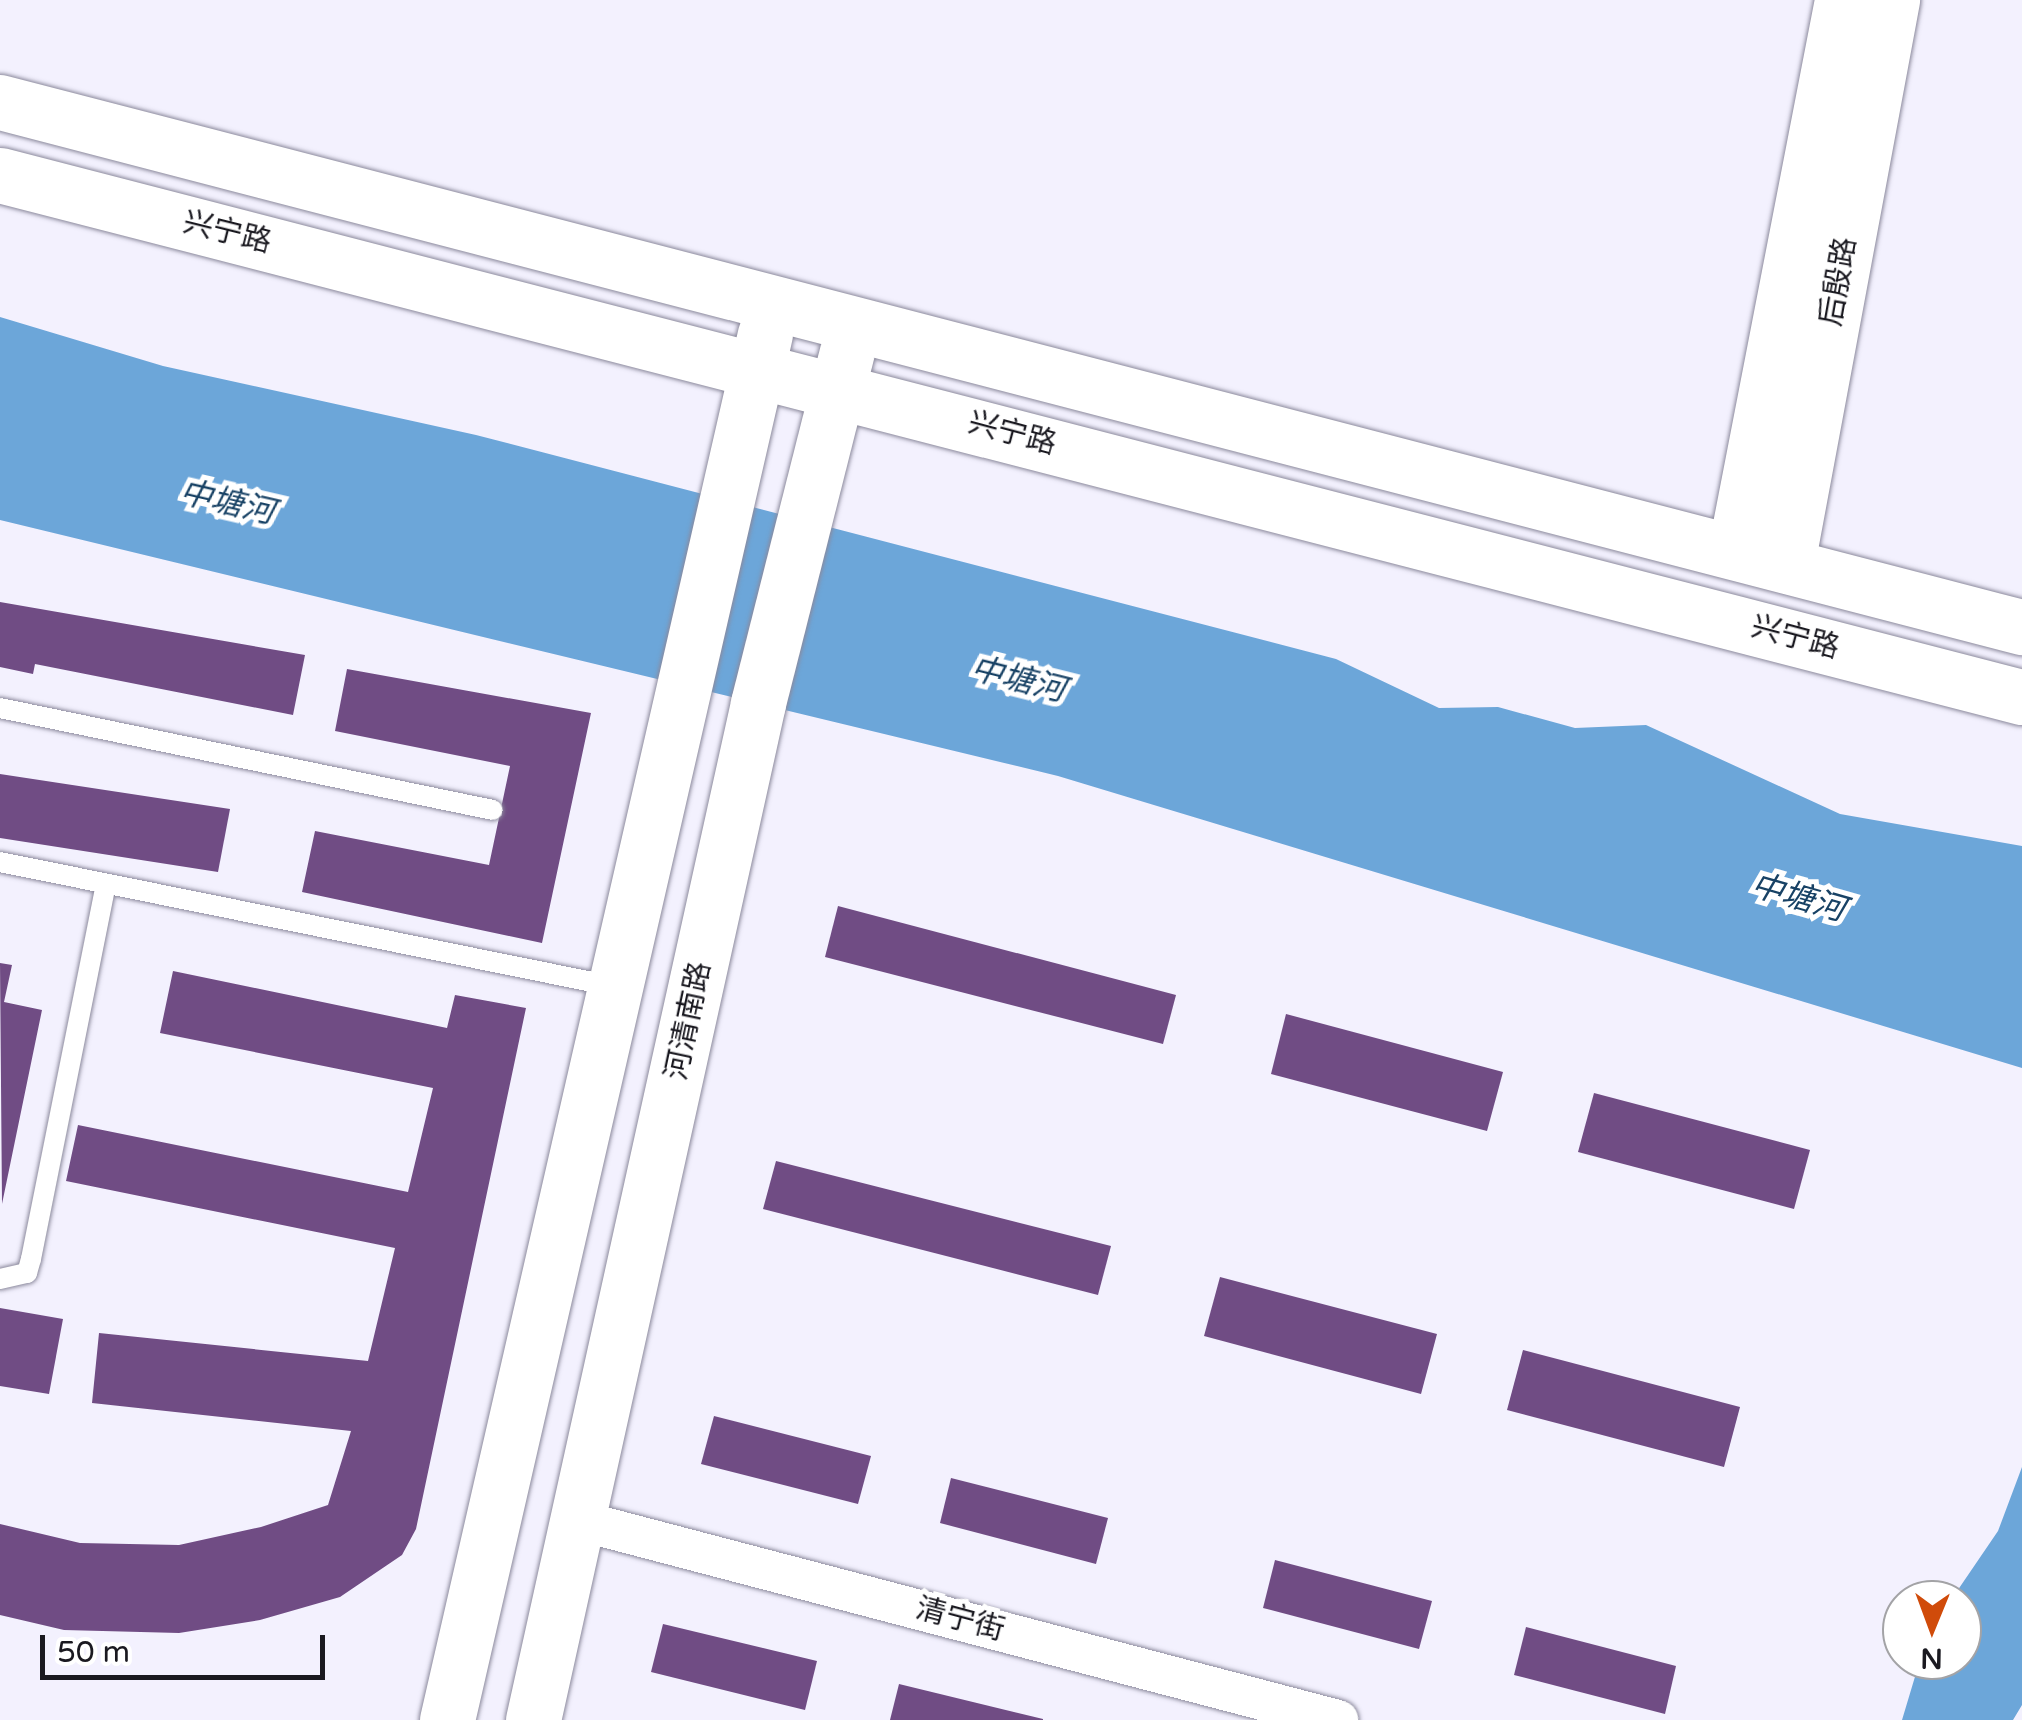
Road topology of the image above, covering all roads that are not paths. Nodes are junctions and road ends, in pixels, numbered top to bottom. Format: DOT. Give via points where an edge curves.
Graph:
graph roads {
  1 [pos="1842,0"];
  2 [pos="1892,0"];
  3 [pos="0,102"];
  4 [pos="0,175"];
  5 [pos="772,305"];
  6 [pos="854,324"];
  7 [pos="756,370"];
  8 [pos="837,388"];
  9 [pos="1735,551"];
  10 [pos="1787,564"];
  11 [pos="2022,626"];
  12 [pos="2022,697"];
  13 [pos="0,708"];
  14 [pos="493,810"];
  15 [pos="0,862"];
  16 [pos="106,884"];
  17 [pos="614,986"];
  18 [pos="0,1279"];
  19 [pos="581,1521"];
  20 [pos="447,1720"];
  21 [pos="532,1720"];
  22 [pos="1338,1720"];
  1 -- 9 [label="main road, 后殷路"];
  2 -- 10 [label="main road, 后殷路"];
  3 -- 5 [label="main road"];
  4 -- 7 [label="main road, 兴宁路"];
  5 -- 6 [label="main road"];
  5 -- 7 [label="main road"];
  6 -- 8 [label="main road, 河清南路"];
  6 -- 9 [label="main road"];
  7 -- 8 [label="main road, 兴宁路"];
  7 -- 17 [label="main road"];
  8 -- 12 [label="main road, 兴宁路"];
  8 -- 19 [label="main road, 河清南路" via="758,703"];
  9 -- 10 [label="main road"];
  10 -- 11 [label="main road"];
  13 -- 14 [label="lane"];
  15 -- 16 [label="lane"];
  16 -- 17 [label="lane"];
  16 -- 18 [label="lane" via="31,1259 27,1273"];
  17 -- 20 [label="main road"];
  19 -- 21 [label="main road, 河清南路"];
  19 -- 22 [label="street, 清宁街"];
}
